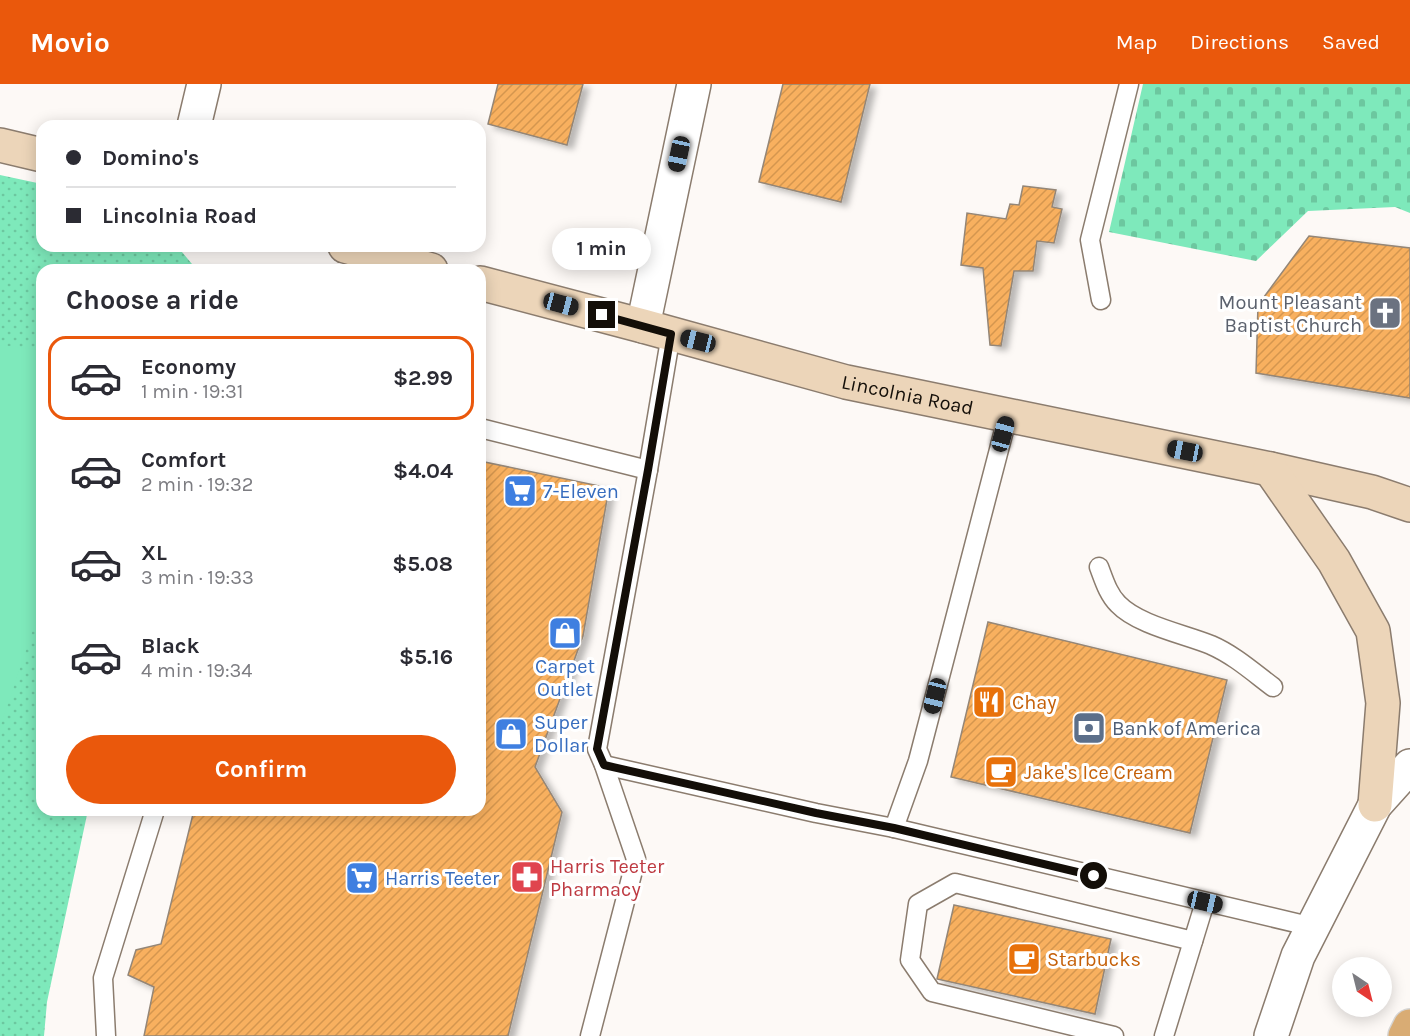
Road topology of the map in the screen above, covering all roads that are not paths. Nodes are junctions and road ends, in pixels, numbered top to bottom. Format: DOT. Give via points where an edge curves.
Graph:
graph roads {
  1 [pos="204,84"];
  2 [pos="694,84"];
  3 [pos="1129,84"];
  4 [pos="195,120"];
  5 [pos="0,145"];
  6 [pos="36,154"];
  7 [pos="361,257"];
  8 [pos="399,264"];
  9 [pos="486,285"];
  10 [pos="1101,300"];
  11 [pos="657,330"];
  12 [pos="1008,415"];
  13 [pos="486,430"];
  14 [pos="1270,469"];
  15 [pos="648,470"];
  16 [pos="1410,504"];
  17 [pos="1099,567"];
  18 [pos="1273,687"];
  19 [pos="604,765"];
  20 [pos="1410,766"];
  21 [pos="1375,805"];
  22 [pos="153,816"];
  23 [pos="894,828"];
  24 [pos="1205,902"];
  25 [pos="1313,927"];
  26 [pos="1193,941"];
  27 [pos="1410,1026"];
  28 [pos="106,1036"];
  29 [pos="590,1036"];
  30 [pos="1114,1036"];
  31 [pos="1164,1036"];
  32 [pos="1271,1036"];
  33 [pos="1405,1036"];
  1 -- 4 [label="street"];
  2 -- 11 [label="street"];
  3 -- 10 [label="lane" via="1090,240"];
  5 -- 6 [label="main road"];
  7 -- 8 [label="main road"];
  9 -- 11 [label="main road, Lincolnia Road"];
  11 -- 12 [label="main road, Lincolnia Road" via="846,382"];
  11 -- 15 [label="lane"];
  12 -- 14 [label="main road, Lincolnia Road"];
  12 -- 23 [label="lane" via="918,761"];
  13 -- 15 [label="lane"];
  14 -- 16 [label="main road, Lincolnia Road"];
  14 -- 21 [label="main road" via="1334,561 1372,631 1383,703"];
  15 -- 19 [label="lane" via="597,749"];
  17 -- 18 [label="lane" via="1108,592 1134,617 1213,646"];
  19 -- 23 [label="lane"];
  19 -- 29 [label="lane" via="636,859"];
  20 -- 21 [label="street"];
  21 -- 25 [label="street"];
  22 -- 28 [label="lane" via="104,978"];
  23 -- 24 [label="lane"];
  24 -- 25 [label="lane"];
  24 -- 26 [label="lane"];
  25 -- 32 [label="street" via="1298,956"];
  26 -- 30 [label="lane" via="954,883 918,904 909,960 932,992"];
  26 -- 31 [label="lane"];
  27 -- 33 [label="main road"];
}
